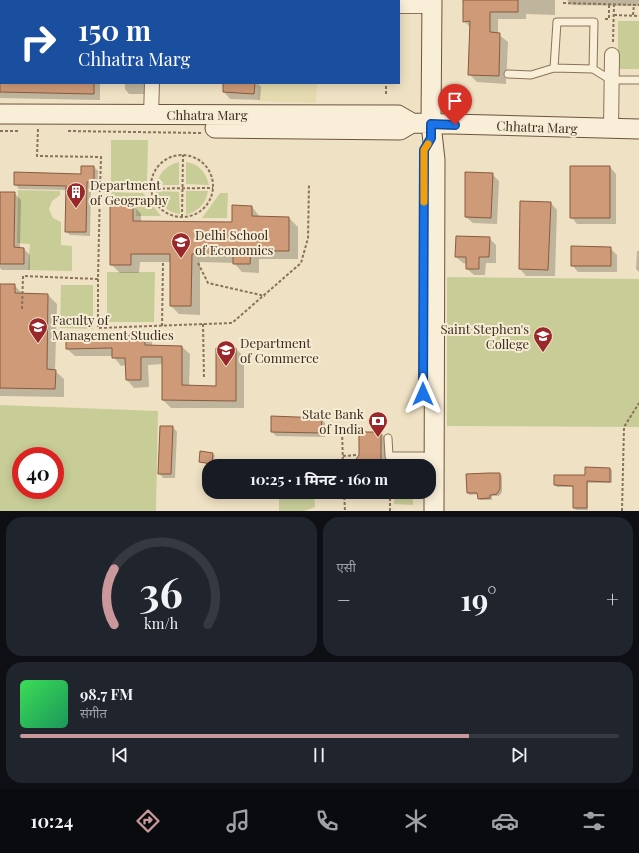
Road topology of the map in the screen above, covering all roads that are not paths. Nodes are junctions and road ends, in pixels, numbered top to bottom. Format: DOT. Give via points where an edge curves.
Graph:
graph roads {
  1 [pos="432,3"];
  2 [pos="400,6"];
  3 [pos="612,55"];
  4 [pos="554,68"];
  5 [pos="593,69"];
  6 [pos="508,74"];
  7 [pos="612,80"];
  8 [pos="639,80"];
  9 [pos="152,84"];
  10 [pos="0,114"];
  11 [pos="151,115"];
  12 [pos="412,123"];
  13 [pos="0,125"];
  14 [pos="611,129"];
  15 [pos="639,129"];
  16 [pos="431,131"];
  17 [pos="388,438"];
  18 [pos="409,459"];
  19 [pos="423,459"];
  20 [pos="423,499"];
  21 [pos="422,511"];
  22 [pos="434,511"];
  1 -- 2 [label="street"];
  1 -- 16 [label="street"];
  3 -- 7 [label="street"];
  4 -- 5 [label="lane"];
  4 -- 5 [label="lane" via="557,22 594,22"];
  4 -- 6 [label="lane" via="531,75"];
  5 -- 7 [label="lane"];
  7 -- 8 [label="lane"];
  7 -- 14 [label="street"];
  9 -- 11 [label="street"];
  10 -- 11 [label="street, Chhatra Marg"];
  11 -- 12 [label="street, Chhatra Marg" via="398,115"];
  12 -- 13 [label="street, Chhatra Marg" via="400,130"];
  12 -- 16 [label="street, Chhatra Marg"];
  14 -- 15 [label="street, Chhatra Marg"];
  14 -- 16 [label="street, Chhatra Marg"];
  16 -- 19 [label="street" via="424,150"];
  16 -- 22 [label="street" via="435,160"];
  17 -- 18 [label="lane" via="389,456"];
  20 -- 21 [label="street"];
}
